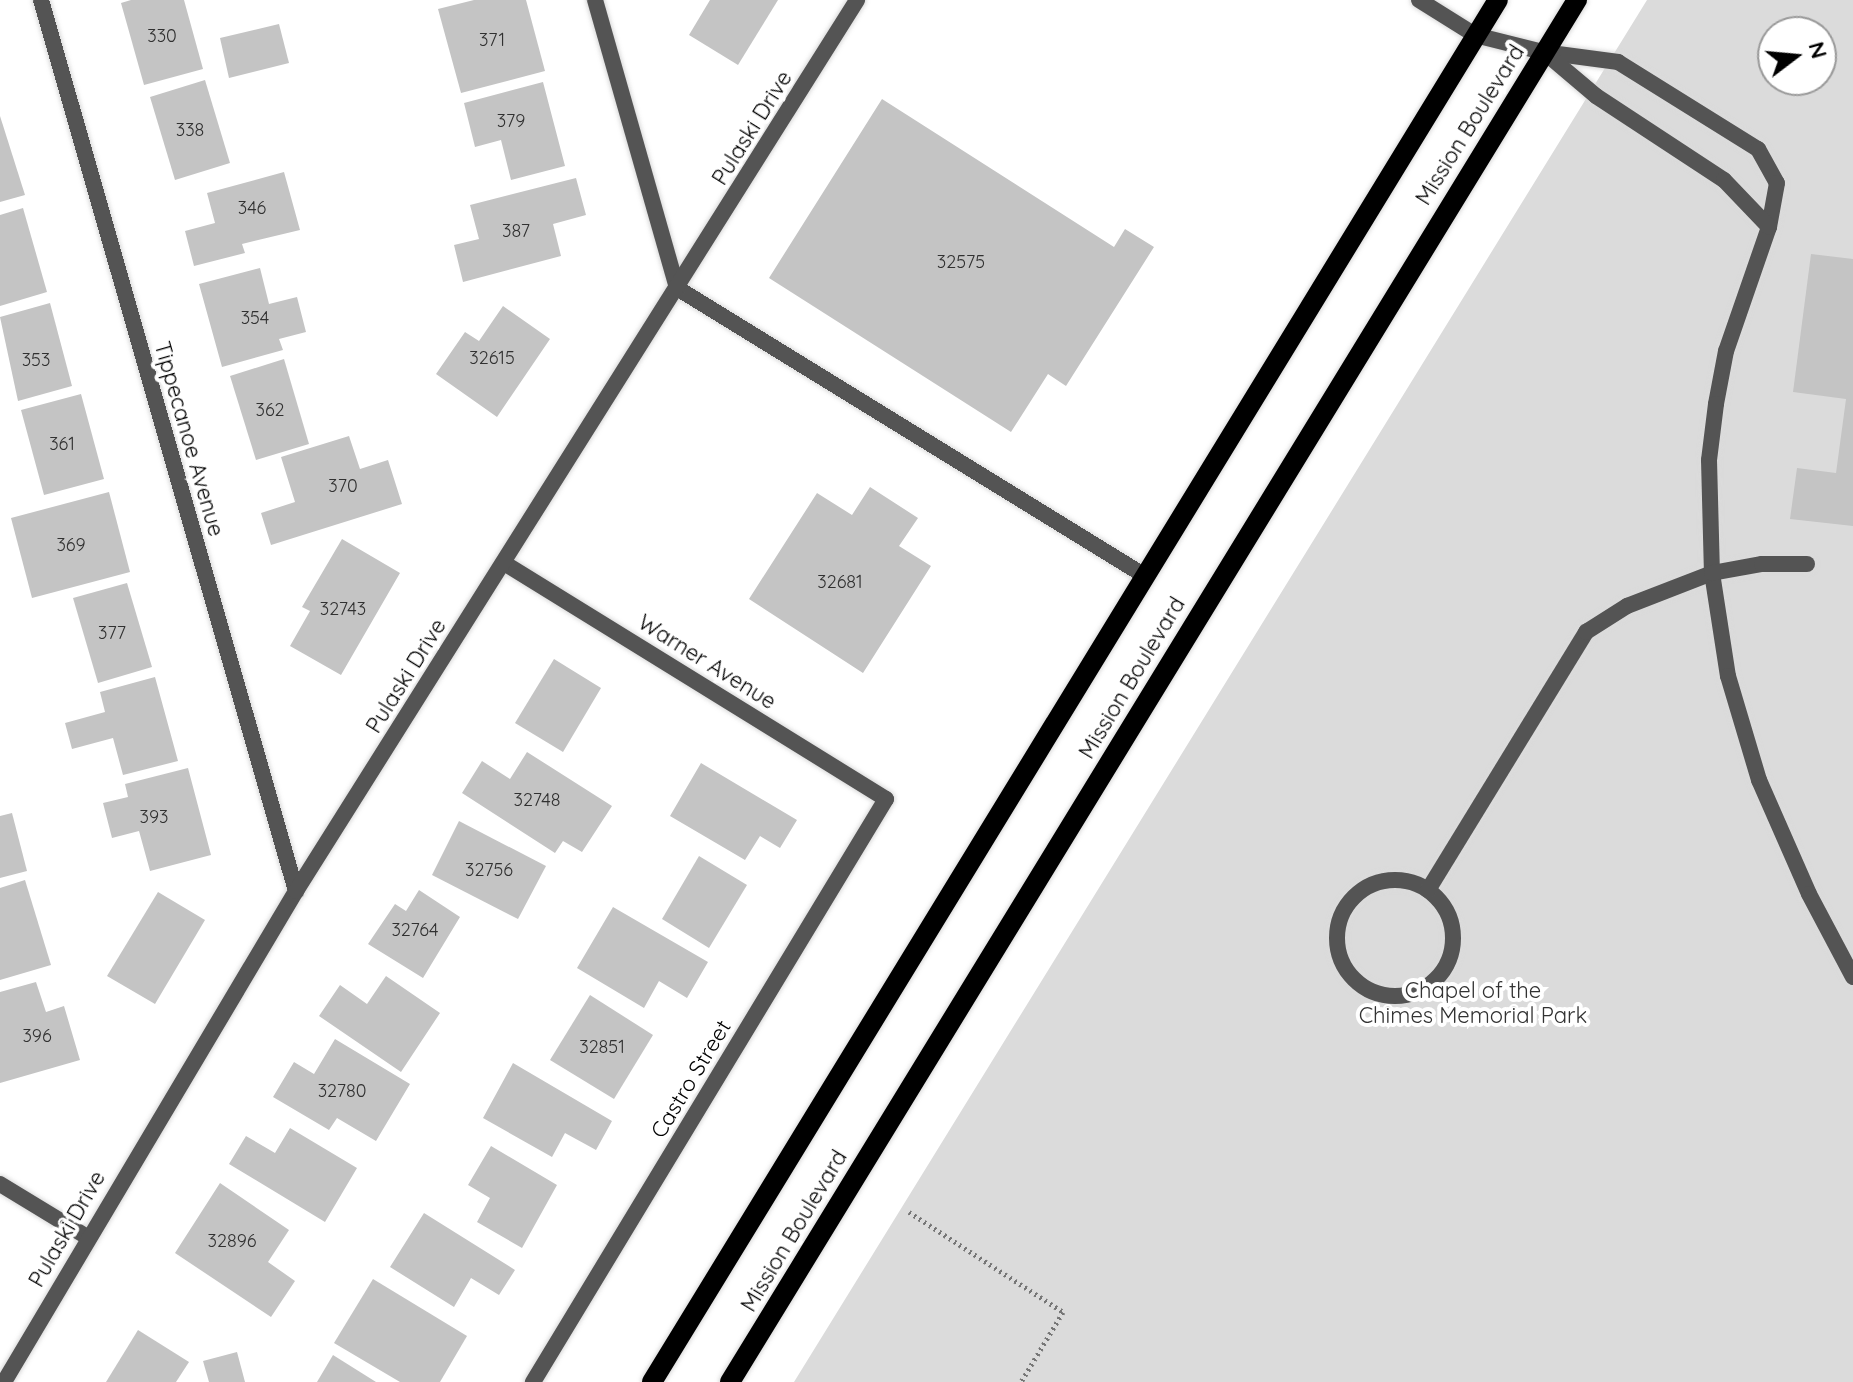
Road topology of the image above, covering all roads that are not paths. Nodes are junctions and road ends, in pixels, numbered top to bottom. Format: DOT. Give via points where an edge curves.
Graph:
graph roads {
  1 [pos="41,0"];
  2 [pos="595,0"];
  3 [pos="857,0"];
  4 [pos="1419,0"];
  5 [pos="1498,0"];
  6 [pos="1577,0"];
  7 [pos="1475,35"];
  8 [pos="1543,52"];
  9 [pos="1769,227"];
  10 [pos="677,288"];
  11 [pos="504,563"];
  12 [pos="1807,564"];
  13 [pos="1712,573"];
  14 [pos="1145,576"];
  15 [pos="886,799"];
  16 [pos="1428,890"];
  17 [pos="296,891"];
  18 [pos="1853,977"];
  19 [pos="0,1184"];
  20 [pos="87,1237"];
  21 [pos="4,1382"];
  22 [pos="533,1382"];
  23 [pos="652,1382"];
  24 [pos="730,1382"];
  1 -- 17 [label="street, Tippecanoe Avenue"];
  2 -- 10 [label="street"];
  3 -- 10 [label="street, Pulaski Drive"];
  4 -- 7 [label="street"];
  5 -- 7 [label="main road, Mission Boulevard"];
  6 -- 8 [label="main road, Mission Boulevard"];
  7 -- 8 [label="street"];
  7 -- 14 [label="main road, Mission Boulevard"];
  8 -- 9 [label="street" via="1596,96 1724,180"];
  8 -- 9 [label="street" via="1618,62 1758,149 1777,183"];
  8 -- 24 [label="main road, Mission Boulevard"];
  9 -- 13 [label="street" via="1726,351 1716,404 1709,460"];
  10 -- 11 [label="street, Pulaski Drive"];
  10 -- 14 [label="street"];
  11 -- 15 [label="street, Warner Avenue"];
  11 -- 17 [label="street, Pulaski Drive"];
  12 -- 13 [label="street" via="1762,564"];
  13 -- 16 [label="street" via="1627,606 1586,632"];
  13 -- 18 [label="street" via="1728,676 1759,780"];
  14 -- 23 [label="main road, Mission Boulevard"];
  15 -- 22 [label="street, Castro Street"];
  16 -- 16 [label="street" via="1407,881 1385,880 1364,889 1347,905 1338,925 1338,948 1346,969 1362,986 1382,995 1405,996 1443,972 1452,951 1452,928 1444,907"];
  17 -- 20 [label="street, Pulaski Drive"];
  19 -- 20 [label="street"];
  20 -- 21 [label="street, Pulaski Drive"];
}
